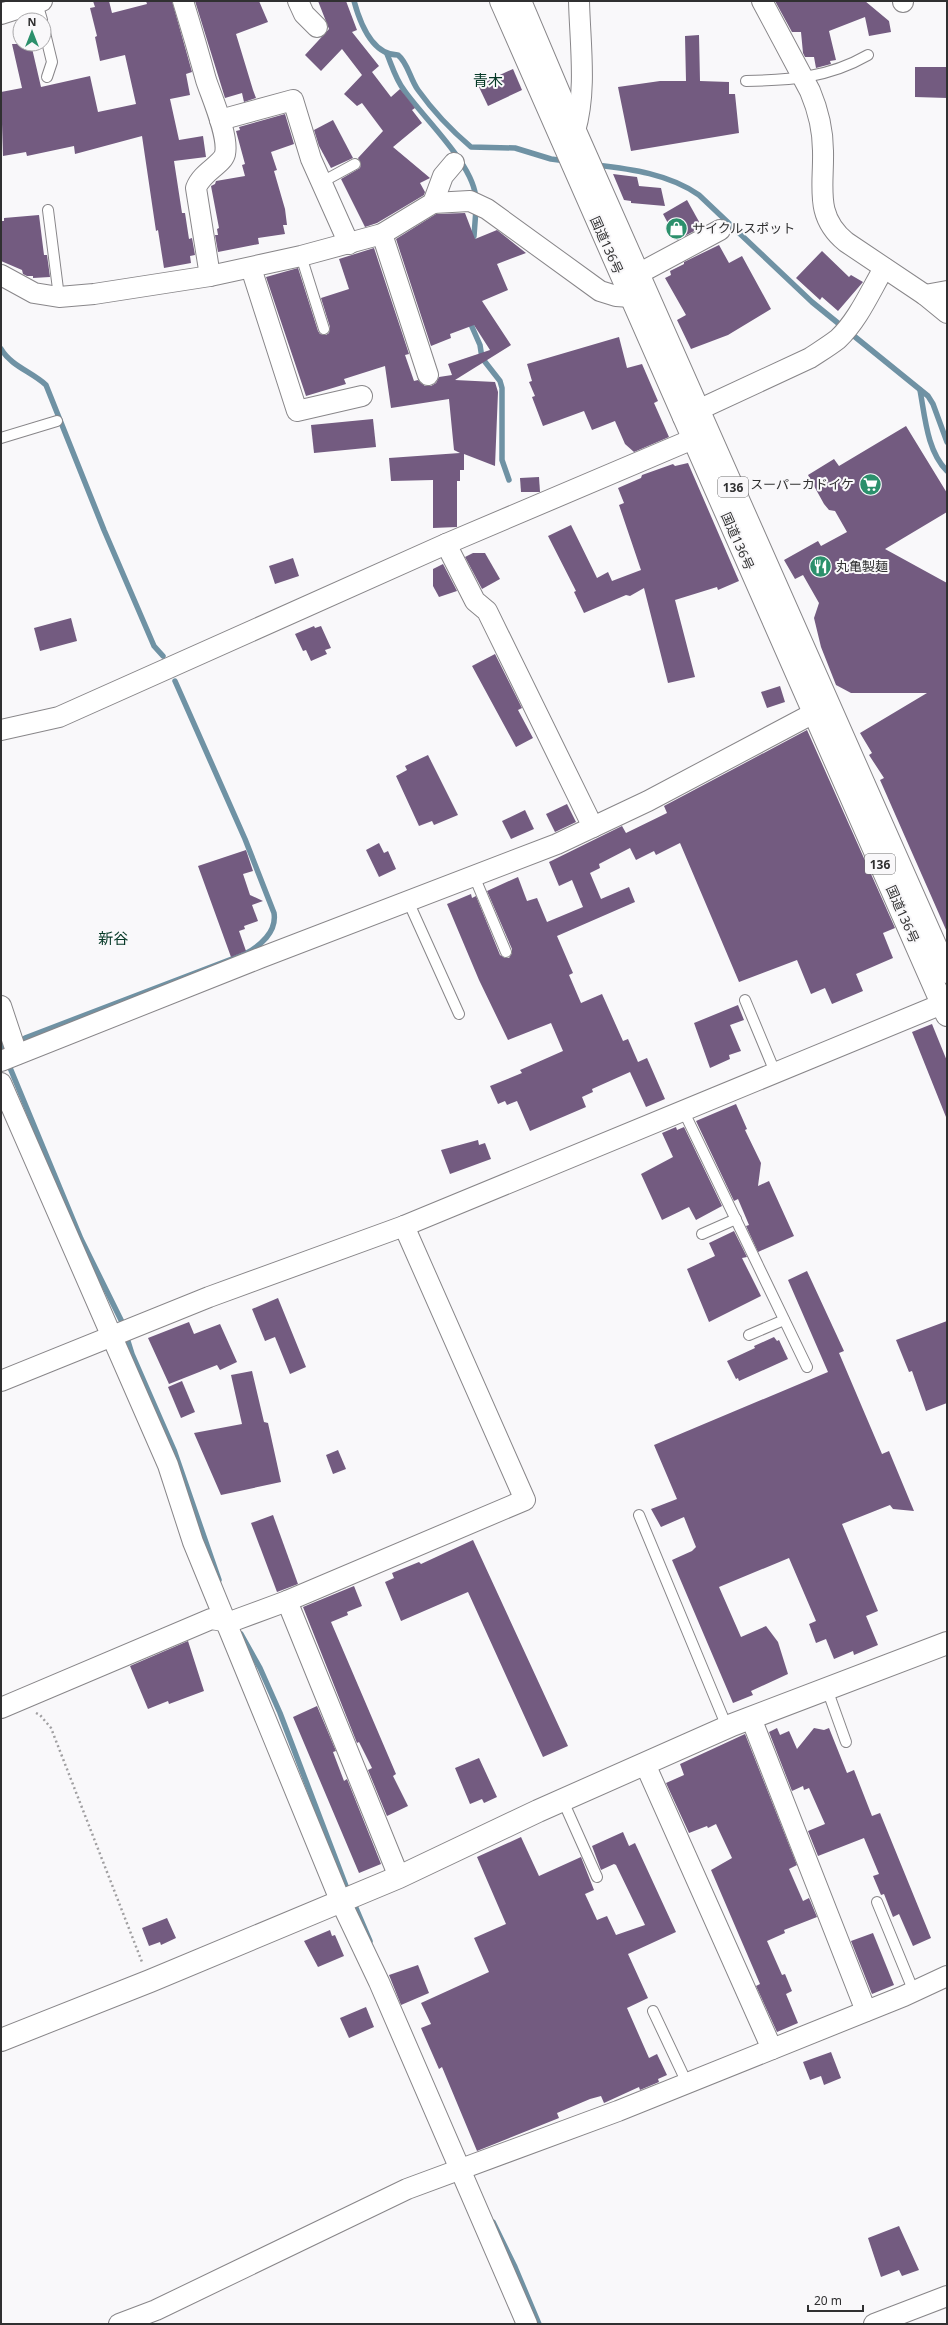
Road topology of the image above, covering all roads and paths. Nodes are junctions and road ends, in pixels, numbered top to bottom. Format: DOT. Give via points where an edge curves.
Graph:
graph roads {
  1 [pos="184,1"];
  2 [pos="298,1"];
  3 [pos="501,1"];
  4 [pos="520,1"];
  5 [pos="580,1"];
  6 [pos="762,1"];
  7 [pos="40,8"];
  8 [pos="1,14"];
  9 [pos="317,28"];
  10 [pos="50,52"];
  11 [pos="868,55"];
  12 [pos="47,77"];
  13 [pos="804,79"];
  14 [pos="746,81"];
  15 [pos="220,120"];
  16 [pos="575,131"];
  17 [pos="454,163"];
  18 [pos="355,164"];
  19 [pos="322,182"];
  20 [pos="433,203"];
  21 [pos="48,210"];
  22 [pos="720,230"];
  23 [pos="382,234"];
  24 [pos="349,244"];
  25 [pos="301,256"];
  26 [pos="252,268"];
  27 [pos="884,268"];
  28 [pos="638,274"];
  29 [pos="1,275"];
  30 [pos="210,276"];
  31 [pos="947,291"];
  32 [pos="925,295"];
  33 [pos="59,297"];
  34 [pos="631,297"];
  35 [pos="947,313"];
  36 [pos="324,329"];
  37 [pos="428,375"];
  38 [pos="362,396"];
  39 [pos="691,413"];
  40 [pos="57,421"];
  41 [pos="1,438"];
  42 [pos="693,439"];
  43 [pos="446,544"];
  44 [pos="821,709"];
  45 [pos="1,730"];
  46 [pos="593,827"];
  47 [pos="474,876"];
  48 [pos="408,901"];
  49 [pos="506,952"];
  50 [pos="947,972"];
  51 [pos="745,1000"];
  52 [pos="1,1006"];
  53 [pos="945,1009"];
  54 [pos="459,1014"];
  55 [pos="9,1057"];
  56 [pos="775,1072"];
  57 [pos="1,1083"];
  58 [pos="683,1110"];
  59 [pos="736,1219"];
  60 [pos="404,1226"];
  61 [pos="702,1234"];
  62 [pos="784,1320"];
  63 [pos="749,1335"];
  64 [pos="112,1336"];
  65 [pos="807,1367"];
  66 [pos="1,1381"];
  67 [pos="639,1515"];
  68 [pos="287,1601"];
  69 [pos="225,1621"];
  70 [pos="947,1643"];
  71 [pos="827,1689"];
  72 [pos="4,1707"];
  73 [pos="751,1718"];
  74 [pos="727,1727"];
  75 [pos="846,1742"];
  76 [pos="645,1764"];
  77 [pos="562,1801"];
  78 [pos="399,1877"];
  79 [pos="597,1877"];
  80 [pos="348,1898"];
  81 [pos="877,1902"];
  82 [pos="947,1976"];
  83 [pos="150,1981"];
  84 [pos="914,1992"];
  85 [pos="653,2011"];
  86 [pos="866,2011"];
  87 [pos="1,2040"];
  88 [pos="772,2049"];
  89 [pos="687,2084"];
  90 [pos="460,2169"];
  91 [pos="947,2296"];
  92 [pos="913,2317"];
  93 [pos="119,2324"];
  94 [pos="527,2324"];
  95 [pos="874,2324"];
  1 -- 15 [label="street"];
  2 -- 9 [label="street" via="304,14"];
  3 -- 34 [label="main road, 国道136号 / 136"];
  4 -- 16 [label="main road, 国道136号 / 136"];
  5 -- 16 [label="street" via="582,96"];
  6 -- 13 [label="street"];
  7 -- 8 [label="street"];
  10 -- 12 [label="lane" via="52,62"];
  11 -- 13 [label="lane" via="849,66"];
  13 -- 14 [label="lane"];
  13 -- 27 [label="street" via="821,126 823,195 828,222 835,233"];
  15 -- 19 [label="street" via="293,100 311,159"];
  15 -- 30 [label="street" via="225,154 219,163 200,178 196,188"];
  16 -- 28 [label="main road, 国道136号 / 136"];
  17 -- 20 [label="street" via="443,176"];
  18 -- 19 [label="lane"];
  19 -- 24 [label="street"];
  20 -- 23 [label="street"];
  20 -- 34 [label="street" via="470,201 487,209 600,291"];
  21 -- 33 [label="lane"];
  22 -- 28 [label="street"];
  23 -- 24 [label="street"];
  23 -- 37 [label="street"];
  24 -- 25 [label="street"];
  25 -- 26 [label="street"];
  25 -- 36 [label="lane"];
  26 -- 30 [label="street"];
  26 -- 38 [label="street" via="297,412"];
  27 -- 32 [label="street"];
  27 -- 39 [label="street" via="856,317 838,338 810,358"];
  28 -- 39 [label="main road, 国道136号 / 136"];
  29 -- 33 [label="street" via="34,293"];
  30 -- 33 [label="street"];
  31 -- 32 [label="street"];
  32 -- 35 [label="street"];
  34 -- 39 [label="main road, 国道136号 / 136"];
  39 -- 42 [label="main road, 国道136号 / 136"];
  39 -- 44 [label="main road, 国道136号 / 136"];
  40 -- 41 [label="lane"];
  42 -- 43 [label="street"];
  42 -- 44 [label="main road, 国道136号 / 136"];
  43 -- 45 [label="street" via="59,717"];
  43 -- 46 [label="street" via="475,601 487,611"];
  44 -- 46 [label="street"];
  44 -- 50 [label="main road, 国道136号 / 136"];
  44 -- 53 [label="main road, 国道136号 / 136"];
  46 -- 47 [label="street"];
  47 -- 48 [label="street"];
  47 -- 49 [label="lane"];
  48 -- 54 [label="lane"];
  48 -- 55 [label="street"];
  51 -- 56 [label="lane"];
  52 -- 55 [label="street"];
  53 -- 56 [label="street"];
  56 -- 58 [label="street"];
  57 -- 64 [label="street"];
  58 -- 59 [label="lane"];
  58 -- 60 [label="street"];
  59 -- 61 [label="lane"];
  59 -- 62 [label="lane"];
  60 -- 64 [label="street" via="209,1297"];
  60 -- 68 [label="street" via="525,1500"];
  62 -- 63 [label="lane"];
  62 -- 65 [label="lane"];
  64 -- 66 [label="street"];
  64 -- 69 [label="street" via="168,1465 193,1542"];
  67 -- 74 [label="lane"];
  68 -- 69 [label="street" via="230,1622"];
  68 -- 78 [label="street"];
  69 -- 72 [label="street" via="211,1619"];
  69 -- 80 [label="street"];
  70 -- 71 [label="main road"];
  71 -- 73 [label="main road"];
  71 -- 75 [label="lane"];
  72 -- 83 [label="path" via="40,1715 51,1728"];
  73 -- 74 [label="main road"];
  73 -- 86 [label="street"];
  74 -- 76 [label="main road"];
  76 -- 77 [label="main road"];
  76 -- 88 [label="street"];
  77 -- 78 [label="main road"];
  77 -- 79 [label="lane"];
  78 -- 80 [label="main road"];
  80 -- 83 [label="main road"];
  80 -- 90 [label="street" via="379,1982"];
  81 -- 84 [label="lane"];
  82 -- 84 [label="street"];
  83 -- 87 [label="main road"];
  84 -- 86 [label="street"];
  85 -- 89 [label="lane"];
  86 -- 88 [label="street"];
  88 -- 89 [label="street"];
  89 -- 90 [label="street"];
  90 -- 93 [label="street" via="407,2189 156,2310"];
  90 -- 94 [label="street"];
  91 -- 92 [label="street"];
  92 -- 95 [label="street"];
}
